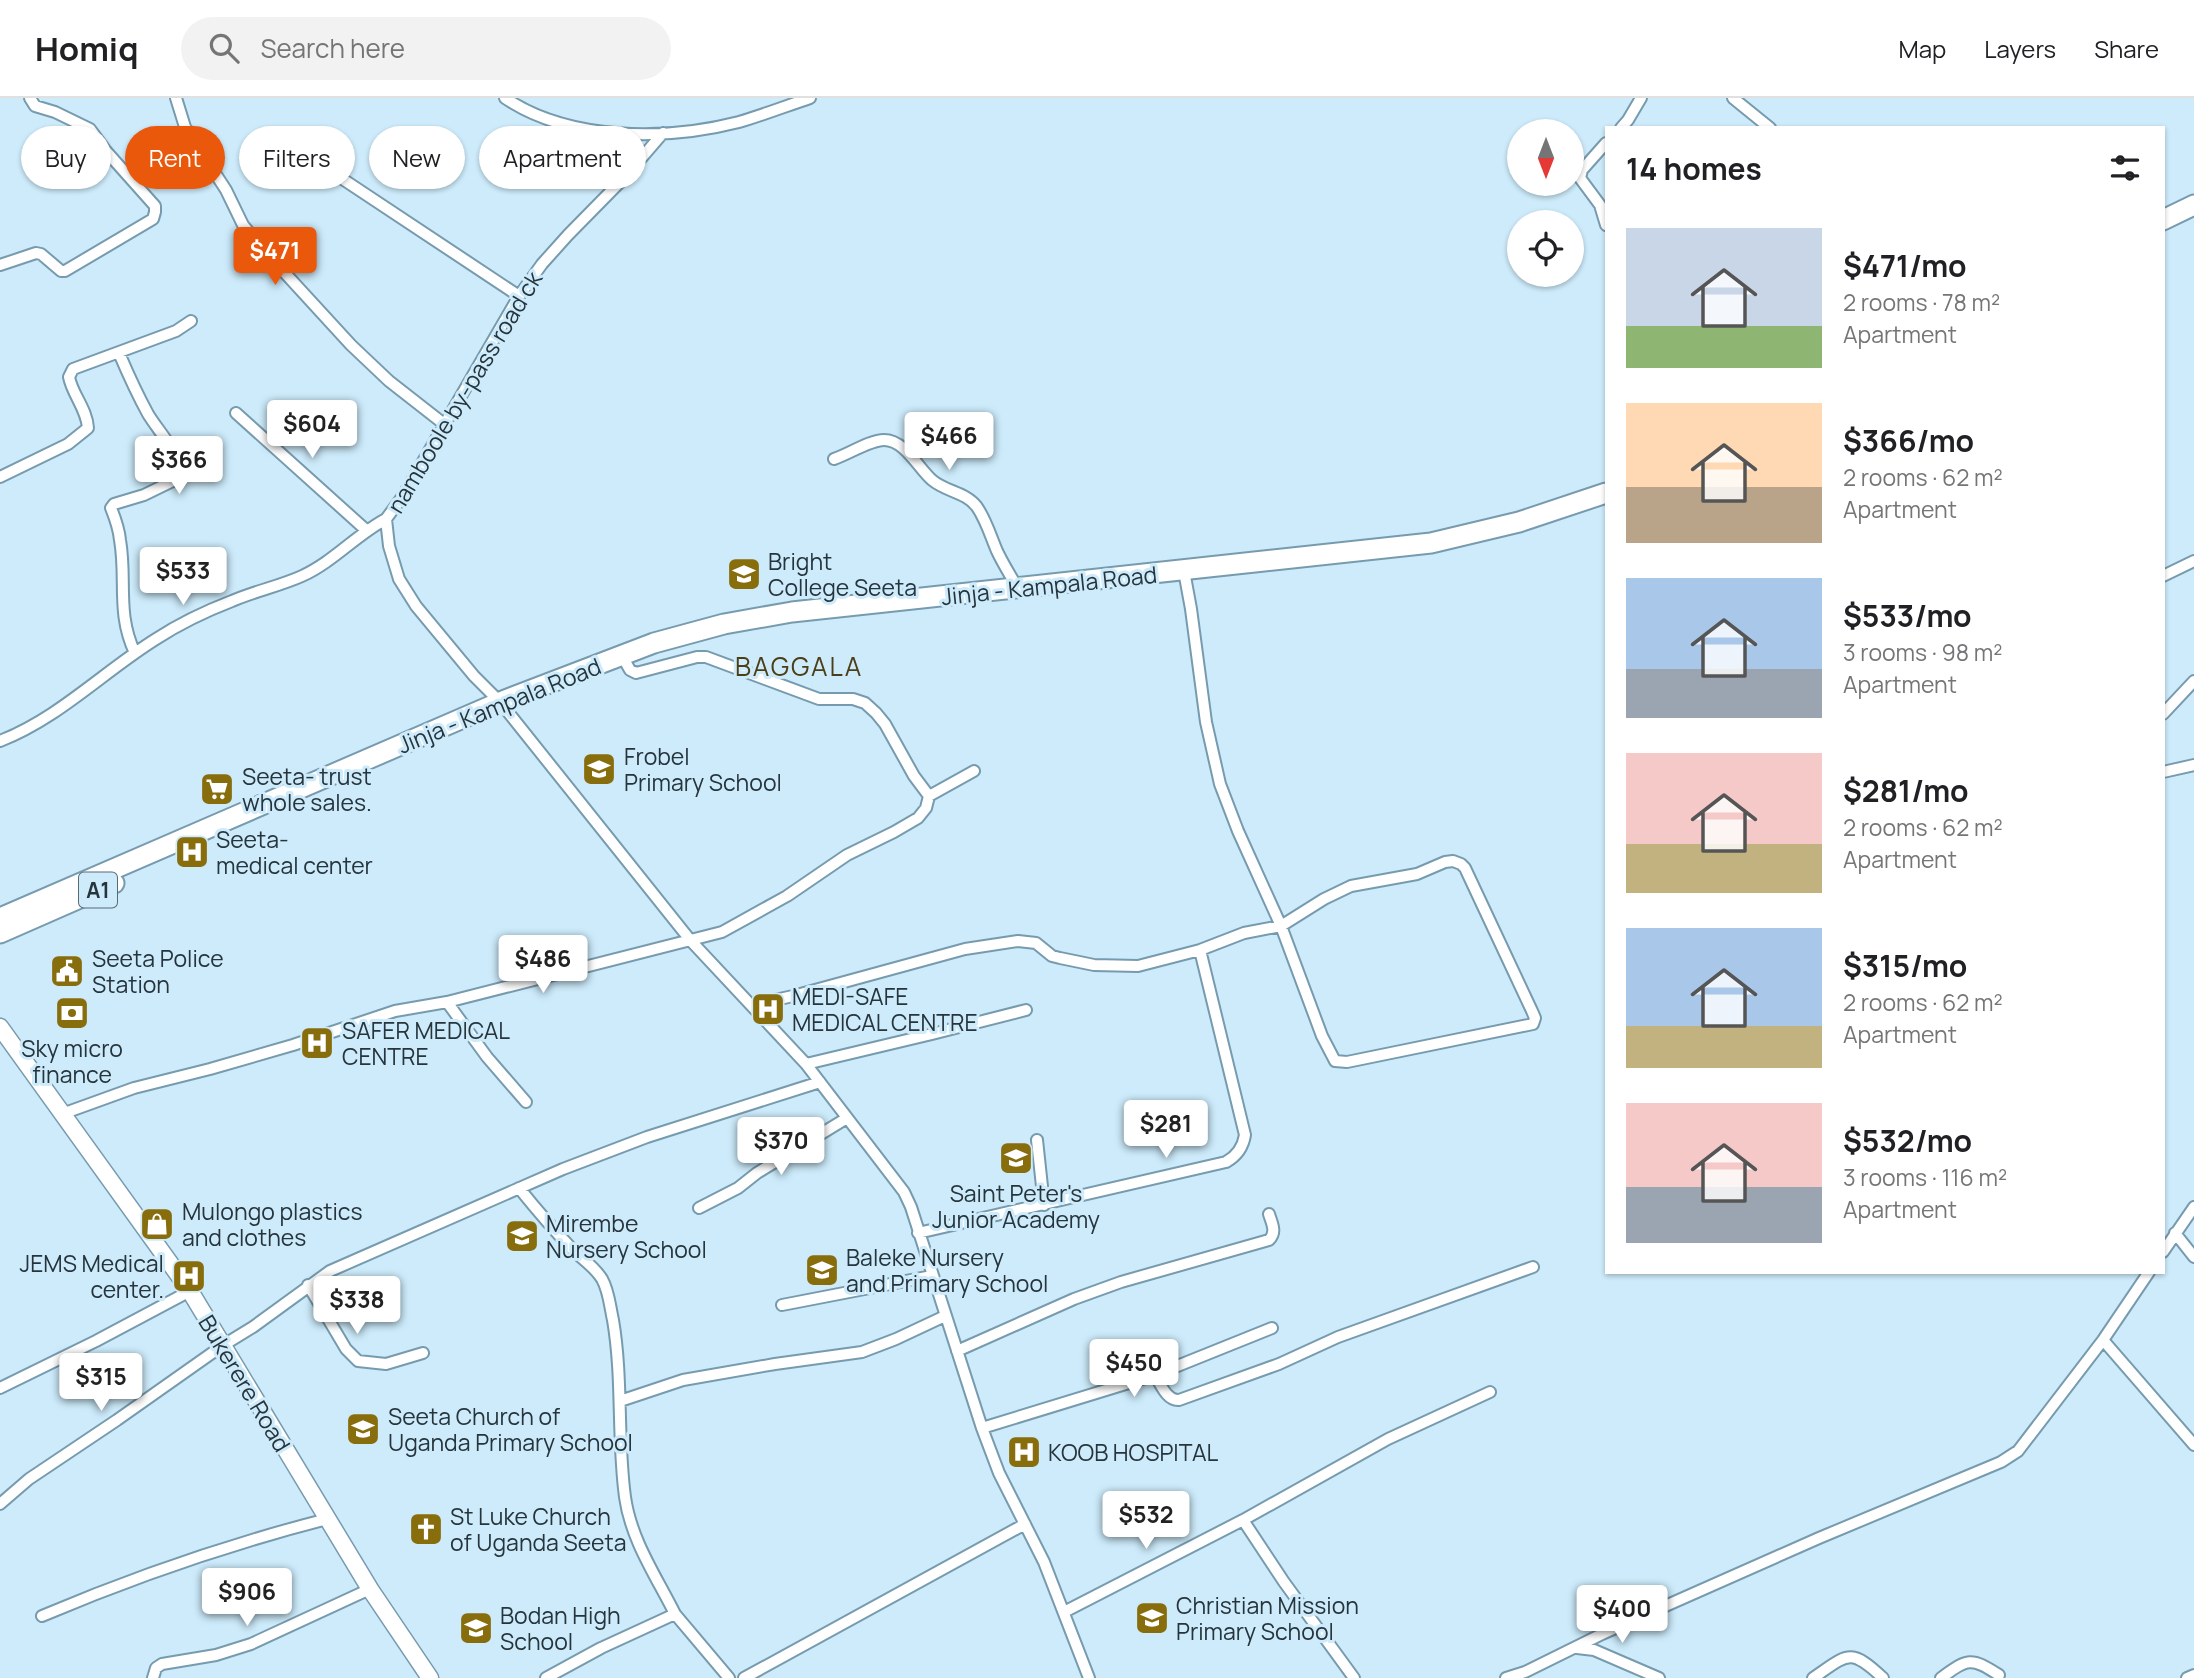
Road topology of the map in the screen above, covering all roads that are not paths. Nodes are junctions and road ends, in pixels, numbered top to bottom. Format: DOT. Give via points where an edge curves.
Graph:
graph roads {
  1 [pos="30,98"];
  2 [pos="176,98"];
  3 [pos="505,98"];
  4 [pos="810,98"];
  5 [pos="1641,98"];
  6 [pos="1733,98"];
  7 [pos="1623,126"];
  8 [pos="1768,126"];
  9 [pos="663,133"];
  10 [pos="1605,145"];
  11 [pos="355,187"];
  12 [pos="2194,205"];
  13 [pos="2165,219"];
  14 [pos="1605,222"];
  15 [pos="0,265"];
  16 [pos="519,296"];
  17 [pos="191,321"];
  18 [pos="118,353"];
  19 [pos="236,413"];
  20 [pos="444,424"];
  21 [pos="834,459"];
  22 [pos="0,477"];
  23 [pos="1605,493"];
  24 [pos="386,519"];
  25 [pos="366,530"];
  26 [pos="2194,561"];
  27 [pos="1184,571"];
  28 [pos="2165,575"];
  29 [pos="1018,589"];
  30 [pos="135,653"];
  31 [pos="622,656"];
  32 [pos="2194,681"];
  33 [pos="500,702"];
  34 [pos="2165,712"];
  35 [pos="0,741"];
  36 [pos="2194,765"];
  37 [pos="974,771"];
  38 [pos="2165,772"];
  39 [pos="929,796"];
  40 [pos="2,923"];
  41 [pos="1281,926"];
  42 [pos="691,941"];
  43 [pos="1200,950"];
  44 [pos="447,1003"];
  45 [pos="752,1005"];
  46 [pos="1026,1010"];
  47 [pos="0,1027"];
  48 [pos="806,1063"];
  49 [pos="820,1082"];
  50 [pos="526,1102"];
  51 [pos="62,1114"];
  52 [pos="847,1118"];
  53 [pos="1037,1140"];
  54 [pos="519,1188"];
  55 [pos="1044,1205"];
  56 [pos="2194,1207"];
  57 [pos="699,1208"];
  58 [pos="1269,1214"];
  59 [pos="918,1233"];
  60 [pos="2175,1233"];
  61 [pos="2165,1249"];
  62 [pos="2194,1257"];
  63 [pos="1533,1267"];
  64 [pos="2148,1274"];
  65 [pos="932,1276"];
  66 [pos="308,1286"];
  67 [pos="190,1291"];
  68 [pos="782,1306"];
  69 [pos="946,1316"];
  70 [pos="1272,1328"];
  71 [pos="2103,1340"];
  72 [pos="222,1346"];
  73 [pos="957,1351"];
  74 [pos="423,1353"];
  75 [pos="1155,1376"];
  76 [pos="0,1388"];
  77 [pos="1490,1392"];
  78 [pos="620,1401"];
  79 [pos="982,1427"];
  80 [pos="2194,1445"];
  81 [pos="0,1504"];
  82 [pos="327,1519"];
  83 [pos="1243,1520"];
  84 [pos="1025,1524"];
  85 [pos="370,1589"];
  86 [pos="1065,1612"];
  87 [pos="675,1614"];
  88 [pos="42,1616"];
  89 [pos="1576,1648"];
  90 [pos="1999,1675"];
  91 [pos="2194,1675"];
  92 [pos="153,1678"];
  93 [pos="430,1678"];
  94 [pos="546,1678"];
  95 [pos="729,1678"];
  96 [pos="744,1678"];
  97 [pos="1089,1678"];
  98 [pos="1354,1678"];
  99 [pos="1506,1678"];
  100 [pos="1659,1678"];
  101 [pos="1813,1678"];
  102 [pos="1883,1678"];
  103 [pos="1941,1678"];
  104 [pos="2187,1678"];
  1 -- 15 [label="street" via="35,106 90,129 155,206 155,212 153,219 65,271 36,253"];
  2 -- 20 [label="street" via="185,127 243,225 351,345"];
  3 -- 9 [label="street" via="524,111 562,125 601,132"];
  4 -- 9 [label="street" via="730,124"];
  5 -- 7 [label="street"];
  6 -- 8 [label="street"];
  9 -- 16 [label="street, namboole by-pass road ck" via="542,264"];
  10 -- 14 [label="street" via="1580,178 1600,205"];
  11 -- 16 [label="street"];
  12 -- 13 [label="highway"];
  16 -- 20 [label="street, namboole by-pass road ck"];
  17 -- 18 [label="street"];
  18 -- 22 [label="street" via="74,369 69,377 88,420 82,435"];
  18 -- 30 [label="street" via="182,474 144,495 112,505 121,541 124,620"];
  19 -- 25 [label="street"];
  20 -- 24 [label="street, namboole by-pass road ck"];
  21 -- 29 [label="street" via="883,440 905,450 932,480 979,509"];
  23 -- 27 [label="highway, Jinja - Kampala Road / A1" via="1519,522 1431,543"];
  24 -- 25 [label="street"];
  24 -- 33 [label="street, namboole by-pass road ck" via="399,579 416,606"];
  25 -- 30 [label="street" via="303,576 232,600"];
  26 -- 28 [label="street"];
  27 -- 29 [label="highway, Jinja - Kampala Road / A1"];
  27 -- 41 [label="street" via="1220,784"];
  29 -- 31 [label="highway, Jinja - Kampala Road / A1" via="779,615 690,632"];
  30 -- 35 [label="street" via="72,701"];
  31 -- 33 [label="highway, Jinja - Kampala Road / A1"];
  31 -- 39 [label="street" via="636,673 706,657 819,699 853,699 865,704 885,724"];
  32 -- 34 [label="street"];
  33 -- 40 [label="highway, Jinja - Kampala Road / A1" via="188,836"];
  33 -- 42 [label="street, namboole by-pass road ck"];
  36 -- 38 [label="street"];
  37 -- 39 [label="street"];
  39 -- 42 [label="street" via="918,818 847,855 722,932"];
  41 -- 41 [label="street" via="1351,886 1417,874 1445,862 1461,864 1532,1011 1533,1024 1347,1062 1335,1060"];
  41 -- 43 [label="street" via="1244,933"];
  42 -- 44 [label="street"];
  42 -- 45 [label="street, namboole by-pass road ck"];
  43 -- 45 [label="street" via="1123,967 1059,958 1036,943 1018,941 965,949"];
  43 -- 55 [label="street" via="1244,1143 1226,1162"];
  44 -- 50 [label="street"];
  44 -- 51 [label="street" via="396,1011 293,1045 134,1088"];
  45 -- 48 [label="street, namboole by-pass road ck"];
  46 -- 48 [label="street"];
  47 -- 51 [label="main road, Bukerere Road"];
  48 -- 49 [label="street, namboole by-pass road ck"];
  49 -- 52 [label="street, namboole by-pass road ck"];
  49 -- 54 [label="street" via="647,1137"];
  51 -- 67 [label="main road, Bukerere Road"];
  52 -- 57 [label="street"];
  52 -- 59 [label="street, namboole by-pass road ck" via="904,1192"];
  53 -- 55 [label="street"];
  54 -- 66 [label="street" via="330,1271"];
  54 -- 78 [label="street" via="602,1280 617,1344"];
  55 -- 59 [label="street"];
  56 -- 60 [label="street"];
  58 -- 73 [label="street" via="1274,1231 1269,1240 1121,1282"];
  59 -- 65 [label="street, namboole by-pass road ck"];
  60 -- 61 [label="street"];
  60 -- 62 [label="street"];
  63 -- 75 [label="street" via="1179,1400 1169,1397"];
  64 -- 71 [label="street"];
  65 -- 68 [label="street"];
  65 -- 69 [label="street, namboole by-pass road ck"];
  66 -- 72 [label="street"];
  66 -- 74 [label="street" via="358,1361 386,1364"];
  67 -- 72 [label="main road, Bukerere Road"];
  67 -- 76 [label="street"];
  69 -- 73 [label="street, namboole by-pass road ck"];
  69 -- 78 [label="street" via="862,1352 683,1380"];
  70 -- 75 [label="street"];
  71 -- 80 [label="street"];
  71 -- 89 [label="street" via="2031,1437 2001,1462"];
  72 -- 81 [label="street" via="29,1479"];
  72 -- 82 [label="main road, Bukerere Road"];
  73 -- 79 [label="street, namboole by-pass road ck"];
  75 -- 79 [label="street"];
  77 -- 83 [label="street" via="1388,1439"];
  78 -- 87 [label="street" via="623,1474 632,1531"];
  79 -- 84 [label="street, namboole by-pass road ck"];
  82 -- 85 [label="main road, Bukerere Road"];
  82 -- 88 [label="street" via="114,1586"];
  83 -- 86 [label="street"];
  83 -- 98 [label="street"];
  84 -- 86 [label="street, namboole by-pass road ck"];
  84 -- 96 [label="street"];
  85 -- 92 [label="street" via="251,1644 162,1664"];
  85 -- 93 [label="main road, Bukerere Road"];
  86 -- 97 [label="street, namboole by-pass road ck"];
  87 -- 94 [label="street"];
  87 -- 95 [label="street"];
  89 -- 99 [label="street"];
  89 -- 100 [label="street" via="1594,1650"];
  90 -- 103 [label="street" via="1979,1663 1968,1663"];
  91 -- 104 [label="street"];
  101 -- 102 [label="street" via="1851,1657 1859,1658"];
}
